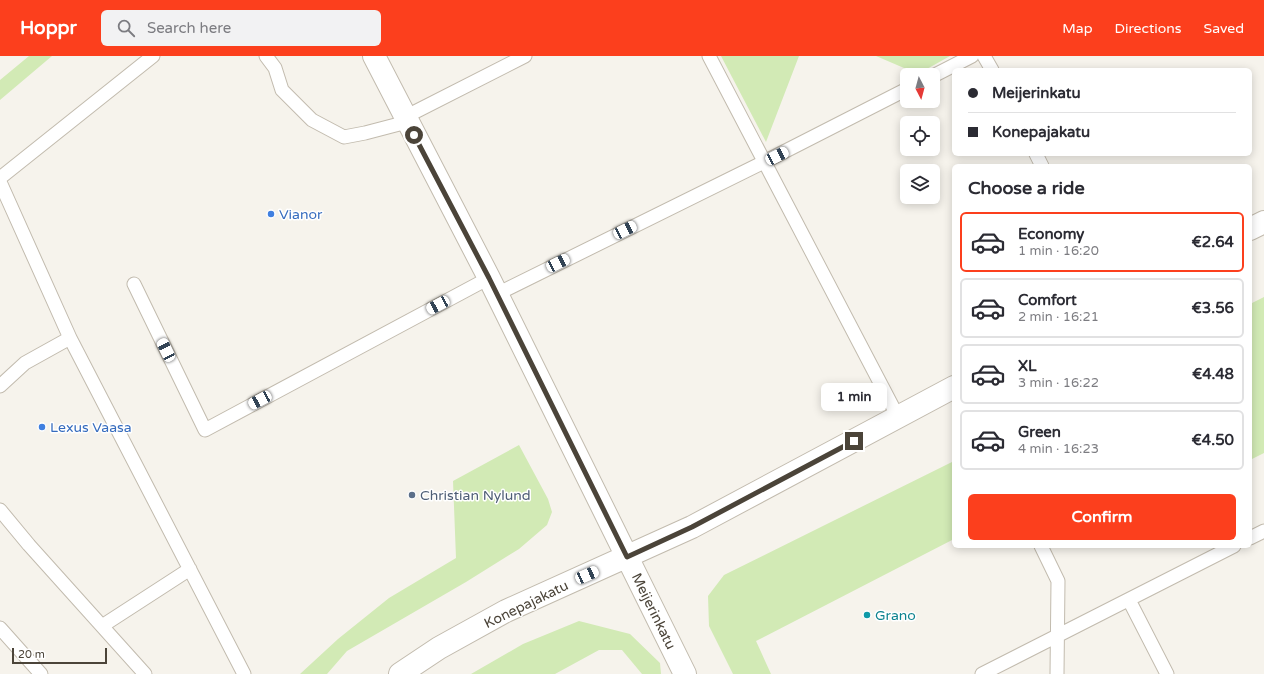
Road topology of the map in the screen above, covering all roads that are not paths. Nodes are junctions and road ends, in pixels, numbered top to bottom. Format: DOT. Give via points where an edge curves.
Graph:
graph roads {
  1 [pos="153,56"];
  2 [pos="266,56"];
  3 [pos="374,56"];
  4 [pos="525,56"];
  5 [pos="709,56"];
  6 [pos="972,56"];
  7 [pos="984,56"];
  8 [pos="991,68"];
  9 [pos="940,72"];
  10 [pos="900,93"];
  11 [pos="406,119"];
  12 [pos="764,162"];
  13 [pos="0,178"];
  14 [pos="0,182"];
  15 [pos="1264,222"];
  16 [pos="1252,228"];
  17 [pos="134,284"];
  18 [pos="493,286"];
  19 [pos="70,338"];
  20 [pos="0,386"];
  21 [pos="952,388"];
  22 [pos="898,417"];
  23 [pos="0,510"];
  24 [pos="1264,531"];
  25 [pos="1252,537"];
  26 [pos="1042,548"];
  27 [pos="1230,548"];
  28 [pos="627,557"];
  29 [pos="190,569"];
  30 [pos="1129,600"];
  31 [pos="102,626"];
  32 [pos="0,628"];
  33 [pos="1057,636"];
  34 [pos="41,674"];
  35 [pos="145,674"];
  36 [pos="244,674"];
  37 [pos="400,674"];
  38 [pos="685,674"];
  39 [pos="982,674"];
  40 [pos="1057,674"];
  41 [pos="1167,674"];
  1 -- 13 [label="lane"];
  2 -- 11 [label="lane" via="275,68 282,90 312,120 344,137 365,133"];
  3 -- 11 [label="street, Meijerinkatu"];
  4 -- 11 [label="lane"];
  5 -- 12 [label="lane"];
  6 -- 9 [label="lane"];
  7 -- 8 [label="lane"];
  10 -- 12 [label="lane"];
  11 -- 18 [label="street, Meijerinkatu"];
  12 -- 18 [label="lane"];
  12 -- 22 [label="lane"];
  14 -- 19 [label="lane"];
  15 -- 16 [label="street"];
  17 -- 18 [label="lane" via="205,430"];
  18 -- 28 [label="street, Meijerinkatu"];
  19 -- 20 [label="lane" via="25,363"];
  19 -- 29 [label="lane"];
  21 -- 22 [label="street, Konepajakatu"];
  22 -- 28 [label="street, Konepajakatu" via="692,527"];
  23 -- 31 [label="lane"];
  24 -- 25 [label="lane"];
  26 -- 33 [label="lane" via="1058,581"];
  27 -- 30 [label="lane"];
  28 -- 37 [label="street, Konepajakatu" via="506,611 439,648"];
  28 -- 38 [label="street, Meijerinkatu"];
  29 -- 31 [label="lane"];
  29 -- 36 [label="lane"];
  30 -- 33 [label="lane"];
  30 -- 41 [label="lane"];
  31 -- 35 [label="lane"];
  32 -- 34 [label="lane"];
  33 -- 39 [label="lane"];
  33 -- 40 [label="lane"];
}
